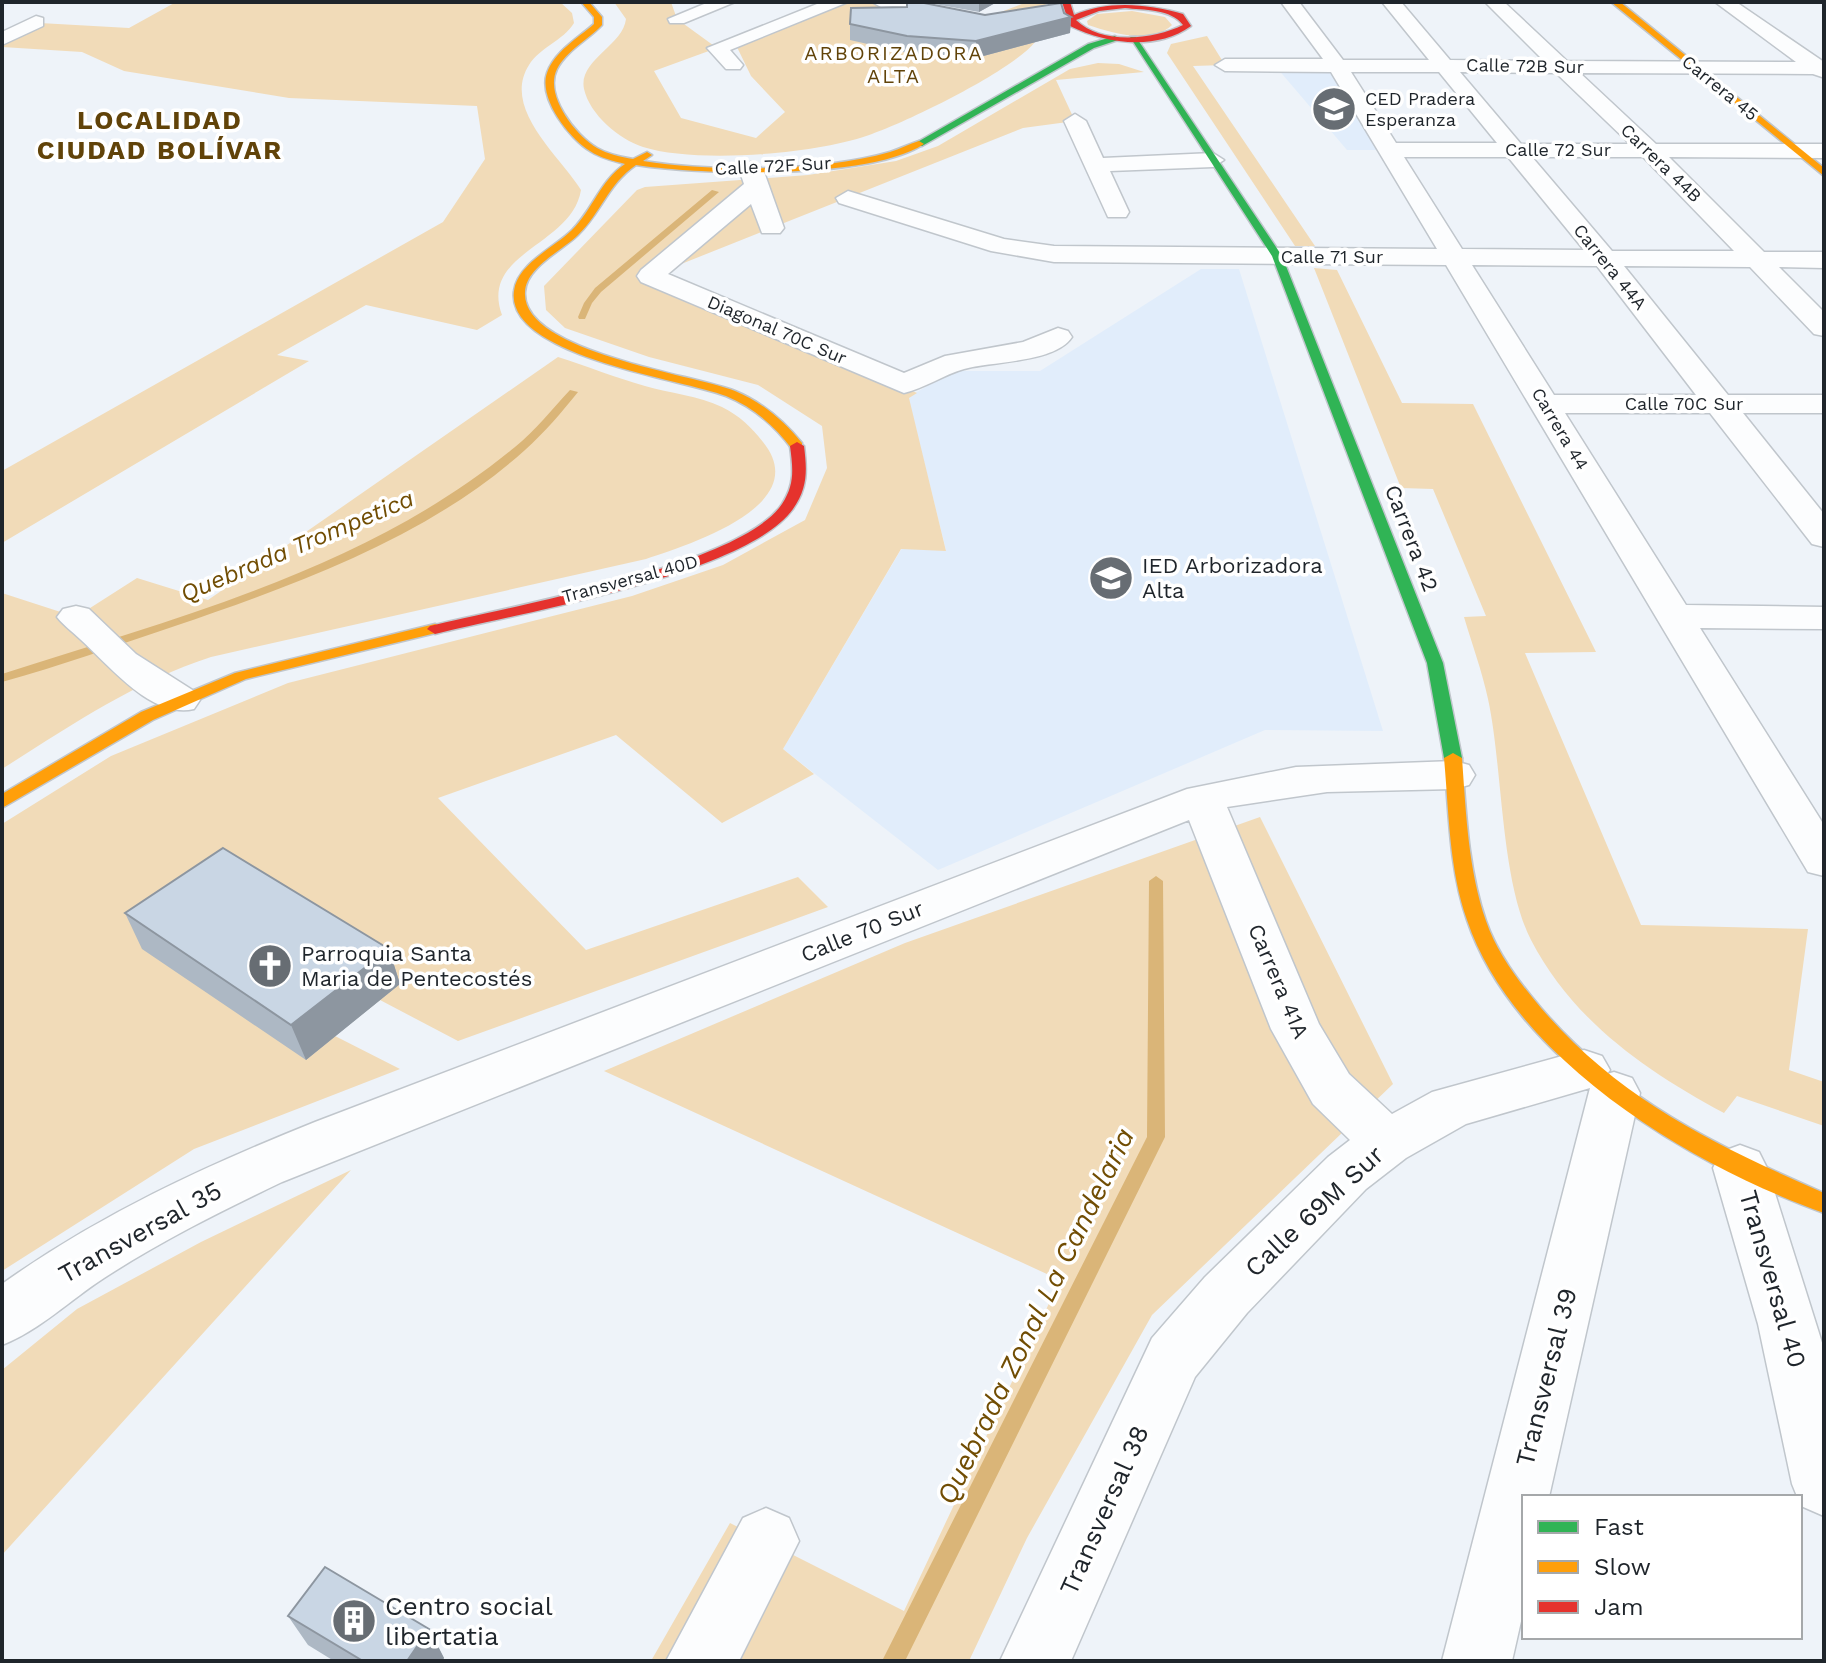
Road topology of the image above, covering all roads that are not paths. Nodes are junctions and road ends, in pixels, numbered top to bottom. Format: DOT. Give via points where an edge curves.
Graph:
graph roads {
  1 [pos="585,2"];
  2 [pos="726,2"];
  3 [pos="839,2"];
  4 [pos="881,2"];
  5 [pos="1110,2"];
  6 [pos="1290,2"];
  7 [pos="1391,2"];
  8 [pos="1494,2"];
  9 [pos="1615,2"];
  10 [pos="1724,2"];
  11 [pos="1139,7"];
  12 [pos="1045,9"];
  13 [pos="1070,13"];
  14 [pos="677,19"];
  15 [pos="976,21"];
  16 [pos="36,22"];
  17 [pos="615,34"];
  18 [pos="2,39"];
  19 [pos="1124,39"];
  20 [pos="591,56"];
  21 [pos="1107,59"];
  22 [pos="1129,61"];
  23 [pos="1063,62"];
  24 [pos="1336,64"];
  25 [pos="733,65"];
  26 [pos="1150,65"];
  27 [pos="1225,65"];
  28 [pos="1446,66"];
  29 [pos="1561,67"];
  30 [pos="1696,68"];
  31 [pos="1822,70"];
  32 [pos="582,111"];
  33 [pos="1075,121"];
  34 [pos="1389,150"];
  35 [pos="1515,150"];
  36 [pos="1649,150"];
  37 [pos="1797,151"];
  38 [pos="1824,151"];
  39 [pos="640,159"];
  40 [pos="1213,160"];
  41 [pos="1095,165"];
  42 [pos="1824,173"];
  43 [pos="754,178"];
  44 [pos="848,198"];
  45 [pos="1117,212"];
  46 [pos="771,228"];
  47 [pos="1277,256"];
  48 [pos="1455,257"];
  49 [pos="1604,258"];
  50 [pos="1759,259"];
  51 [pos="1824,260"];
  52 [pos="1824,328"];
  53 [pos="1058,337"];
  54 [pos="1545,404"];
  55 [pos="1719,404"];
  56 [pos="1824,404"];
  57 [pos="1824,537"];
  58 [pos="1674,616"];
  59 [pos="1824,618"];
  60 [pos="86,625"];
  61 [pos="180,700"];
  62 [pos="1454,775"];
  63 [pos="1202,799"];
  64 [pos="2,802"];
  65 [pos="1824,861"];
  66 [pos="1599,1081"];
  67 [pos="1387,1142"];
  68 [pos="285,1158"];
  69 [pos="1740,1168"];
  70 [pos="1824,1203"];
  71 [pos="2,1318"];
  72 [pos="1173,1358"];
  73 [pos="1824,1484"];
  74 [pos="766,1541"];
  75 [pos="701,1661"];
  76 [pos="1035,1661"];
  77 [pos="1477,1661"];
  1 -- 39 [label="street, Calle 72F Sur" via="598,25 559,60 550,75 550,89 577,138 600,153"];
  2 -- 14 [label="street"];
  3 -- 25 [label="street" via="717,48"];
  4 -- 15 [label="street"];
  5 -- 11 [label="street"];
  6 -- 24 [label="street, Carrera 44"];
  7 -- 28 [label="street, Carrera 44A"];
  8 -- 29 [label="street, Carrera 44B"];
  9 -- 30 [label="street, Carrera 45"];
  10 -- 31 [label="street"];
  11 -- 13 [label="street"];
  11 -- 19 [label="street" via="1170,12 1187,26 1171,35"];
  12 -- 13 [label="street"];
  13 -- 19 [label="street" via="1088,33"];
  13 -- 39 [label="street, Calle 72F Sur" via="1042,57 880,143 767,160"];
  16 -- 18 [label="street"];
  17 -- 20 [label="street"];
  19 -- 23 [label="street, Calle 72F Sur"];
  19 -- 26 [label="street, Carrera 42"];
  21 -- 23 [label="street"];
  22 -- 26 [label="street"];
  23 -- 43 [label="street, Calle 72F Sur" via="913,147"];
  24 -- 27 [label="street, Calle 72B Sur"];
  24 -- 28 [label="street, Calle 72B Sur"];
  24 -- 34 [label="street, Carrera 44"];
  26 -- 40 [label="street, Carrera 42"];
  28 -- 29 [label="street, Calle 72B Sur"];
  28 -- 35 [label="street, Carrera 44A"];
  29 -- 30 [label="street, Calle 72B Sur"];
  29 -- 36 [label="street, Carrera 44B"];
  30 -- 31 [label="street, Calle 72B Sur"];
  30 -- 37 [label="street, Carrera 45"];
  32 -- 39 [label="street, Calle 72F Sur" via="594,135"];
  33 -- 41 [label="street"];
  34 -- 35 [label="street, Calle 72 Sur"];
  34 -- 48 [label="street, Carrera 44"];
  35 -- 36 [label="street, Calle 72 Sur"];
  35 -- 49 [label="street, Carrera 44A"];
  36 -- 37 [label="street, Calle 72 Sur"];
  36 -- 50 [label="street, Carrera 44B"];
  37 -- 38 [label="street, Calle 72 Sur"];
  37 -- 42 [label="street, Carrera 45"];
  39 -- 43 [label="street, Calle 72F Sur"];
  39 -- 61 [label="street, Transversal 40D" via="611,181 591,215 522,285 521,311 536,330 569,347 718,391 774,417 802,456 803,476 790,506 758,534 666,573 291,662"];
  40 -- 41 [label="street"];
  40 -- 47 [label="street, Carrera 42"];
  41 -- 45 [label="street"];
  43 -- 46 [label="street"];
  43 -- 53 [label="street, Diagonal 70C Sur" via="650,276 904,384 955,362 1030,349"];
  44 -- 47 [label="street, Calle 71 Sur" via="1030,251"];
  47 -- 48 [label="street, Calle 71 Sur"];
  47 -- 62 [label="street, Carrera 42" via="1435,663"];
  48 -- 49 [label="street, Calle 71 Sur"];
  48 -- 54 [label="street, Carrera 44"];
  49 -- 50 [label="street, Calle 71 Sur"];
  49 -- 55 [label="street, Carrera 44A"];
  50 -- 51 [label="street, Calle 71 Sur"];
  50 -- 52 [label="street, Carrera 44B"];
  54 -- 55 [label="street, Calle 70C Sur"];
  54 -- 58 [label="street, Carrera 44"];
  55 -- 56 [label="street, Calle 70C Sur"];
  55 -- 57 [label="street, Carrera 44A"];
  58 -- 59 [label="street"];
  58 -- 65 [label="street, Carrera 44"];
  60 -- 61 [label="street" via="122,662"];
  61 -- 64 [label="street, Transversal 40D"];
  62 -- 63 [label="street, Calle 70 Sur" via="1318,777"];
  62 -- 66 [label="street, Carrera 42" via="1465,878 1477,922 1516,996"];
  63 -- 67 [label="street, Carrera 41A" via="1296,1029 1331,1089"];
  63 -- 68 [label="street, Calle 70 Sur"];
  66 -- 67 [label="street, Calle 69M Sur" via="1451,1107"];
  66 -- 69 [label="street" via="1693,1145"];
  66 -- 77 [label="street, Transversal 39"];
  67 -- 72 [label="street, Calle 69M Sur" via="1347,1173 1226,1295"];
  68 -- 71 [label="street, Transversal 35" via="133,1229 81,1259"];
  69 -- 70 [label="street"];
  69 -- 73 [label="street, Transversal 40" via="1769,1247"];
  72 -- 76 [label="street, Transversal 38"];
  74 -- 75 [label="street"];
}
